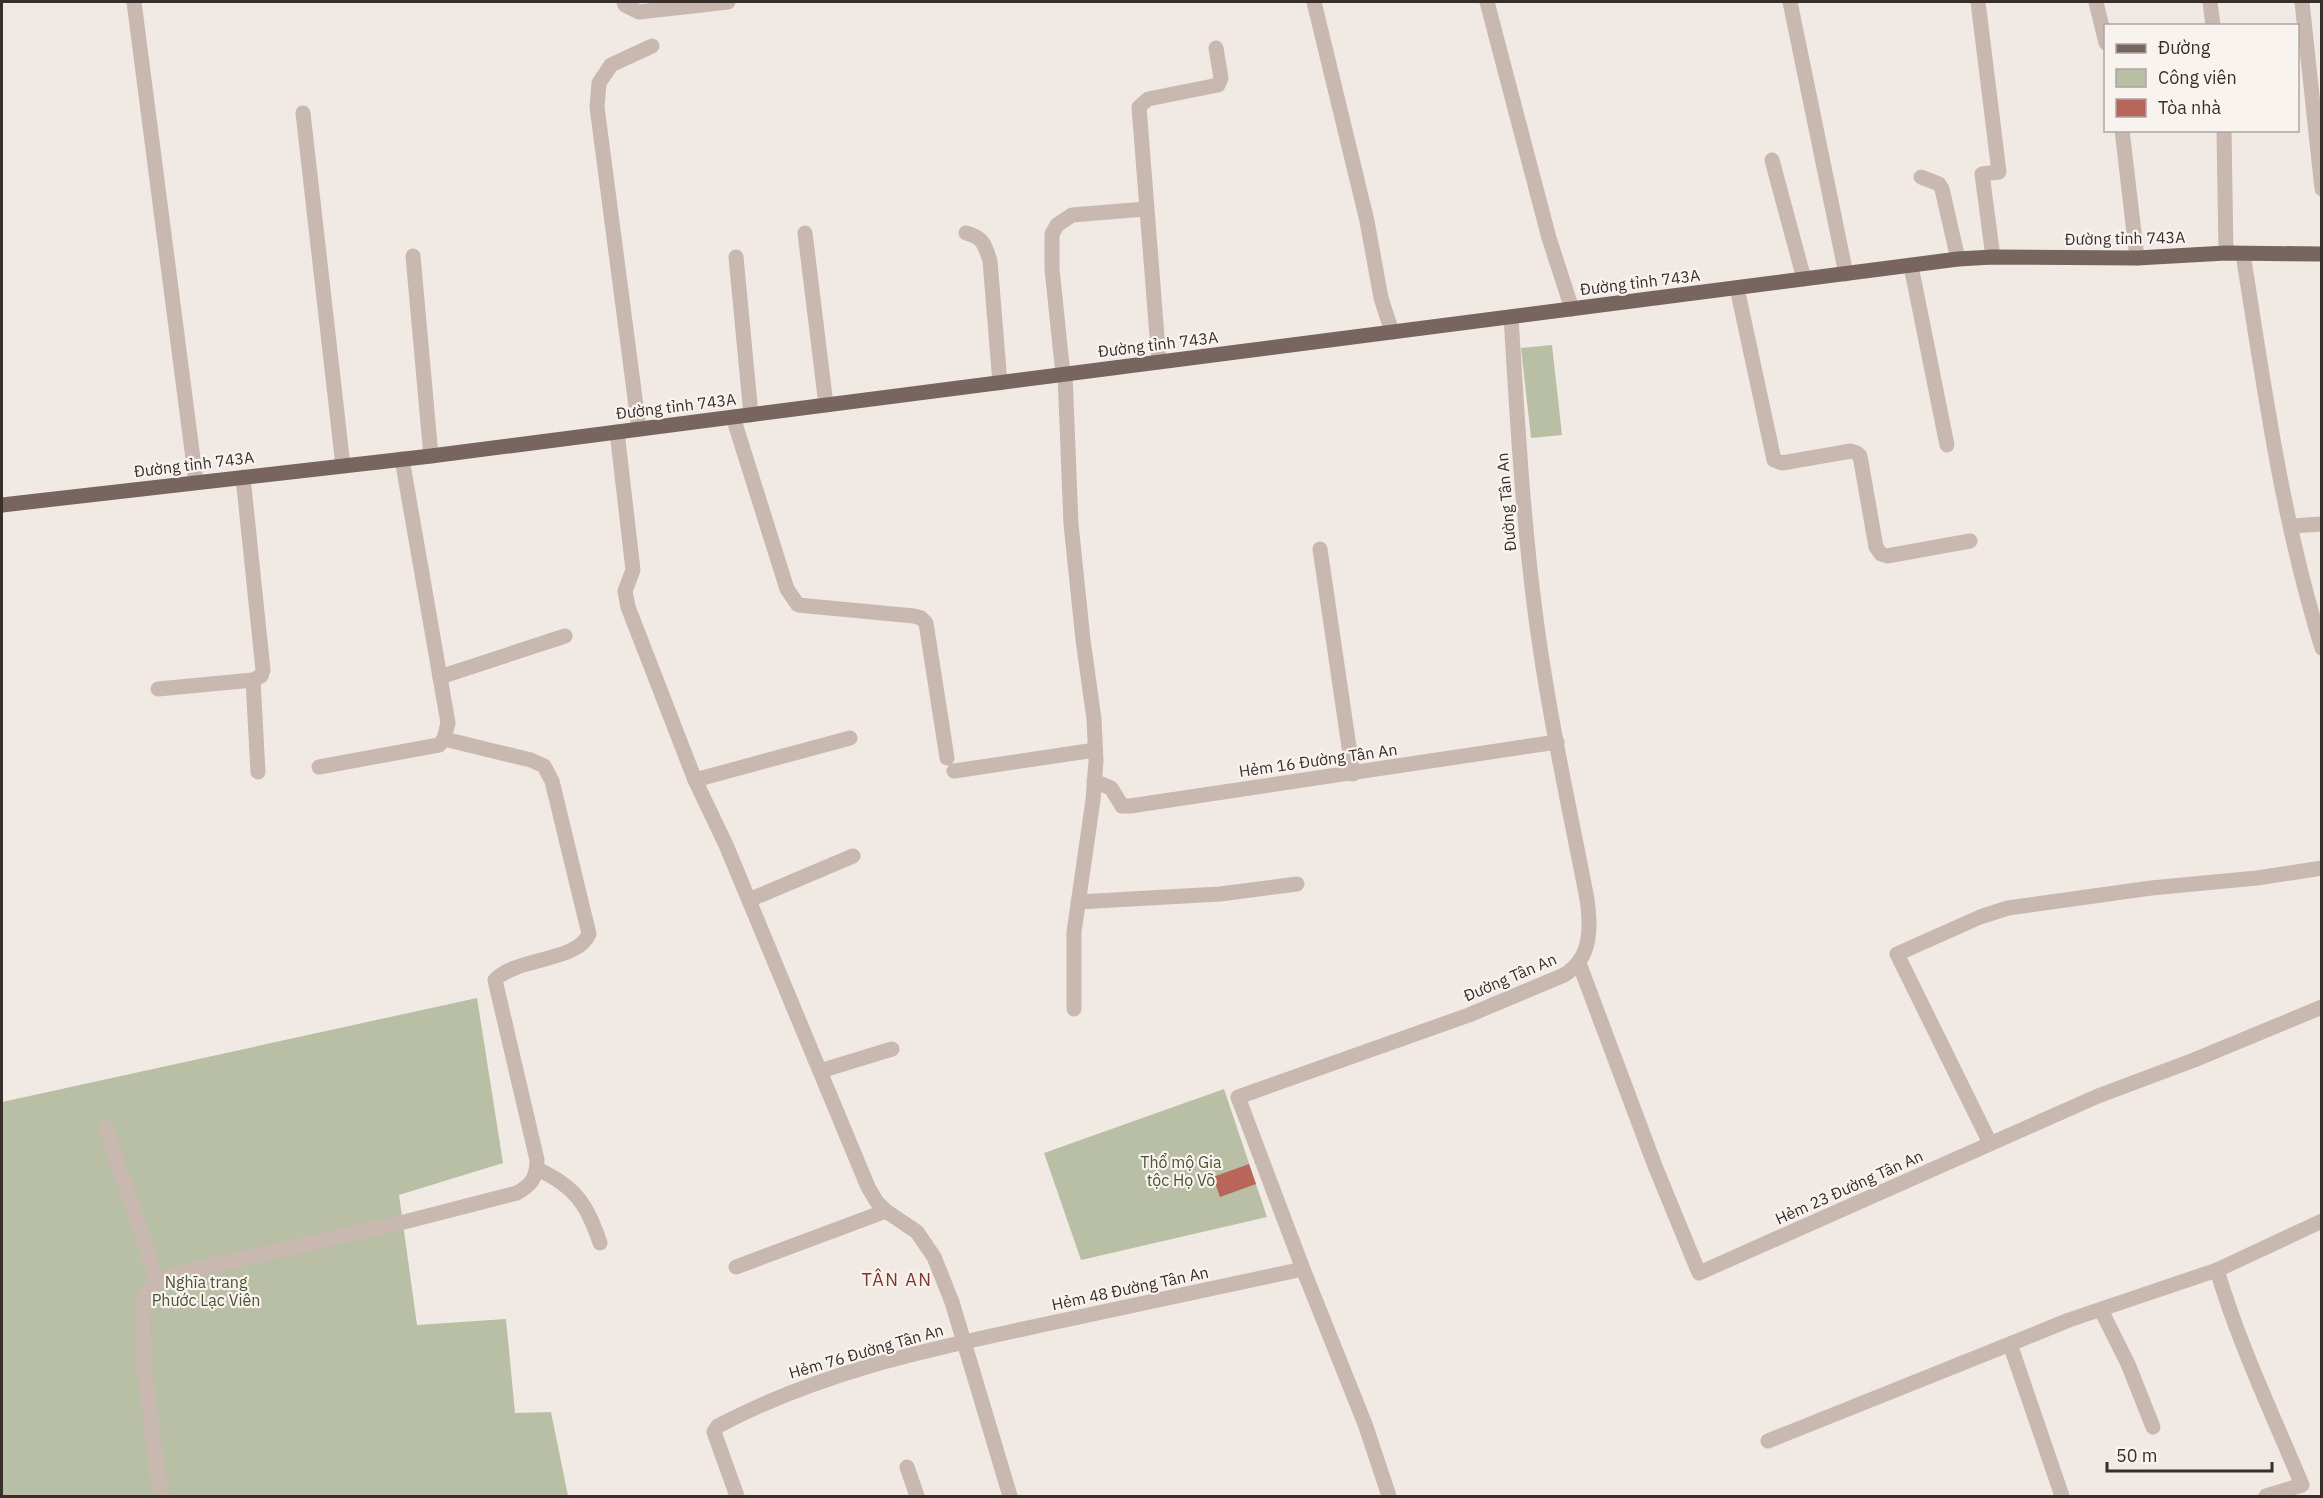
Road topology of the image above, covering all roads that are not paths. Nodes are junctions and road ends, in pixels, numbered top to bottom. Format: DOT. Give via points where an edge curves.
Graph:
graph roads {
  1 [pos="134,2"];
  2 [pos="624,2"];
  3 [pos="728,2"];
  4 [pos="1314,2"];
  5 [pos="1487,2"];
  6 [pos="1790,2"];
  7 [pos="1978,2"];
  8 [pos="2096,2"];
  9 [pos="2210,2"];
  10 [pos="2302,2"];
  11 [pos="2213,24"];
  12 [pos="2104,35"];
  13 [pos="652,46"];
  14 [pos="1216,48"];
  15 [pos="303,113"];
  16 [pos="2122,132"];
  17 [pos="2224,132"];
  18 [pos="1772,160"];
  19 [pos="2320,164"];
  20 [pos="1921,177"];
  21 [pos="2322,189"];
  22 [pos="1146,209"];
  23 [pos="805,233"];
  24 [pos="966,233"];
  25 [pos="2226,254"];
  26 [pos="2243,254"];
  27 [pos="2322,254"];
  28 [pos="413,256"];
  29 [pos="735,257"];
  30 [pos="1993,257"];
  31 [pos="2138,258"];
  32 [pos="1958,259"];
  33 [pos="1911,266"];
  34 [pos="1846,274"];
  35 [pos="1804,279"];
  36 [pos="1737,288"];
  37 [pos="1572,309"];
  38 [pos="1511,317"];
  39 [pos="1392,332"];
  40 [pos="1159,362"];
  41 [pos="1064,375"];
  42 [pos="1000,383"];
  43 [pos="826,405"];
  44 [pos="751,415"];
  45 [pos="733,417"];
  46 [pos="639,429"];
  47 [pos="617,432"];
  48 [pos="1947,445"];
  49 [pos="431,456"];
  50 [pos="402,459"];
  51 [pos="343,466"];
  52 [pos="243,477"];
  53 [pos="196,482"];
  54 [pos="2,505"];
  55 [pos="2322,524"];
  56 [pos="2291,526"];
  57 [pos="1970,541"];
  58 [pos="1320,549"];
  59 [pos="565,636"];
  60 [pos="2322,648"];
  61 [pos="441,677"];
  62 [pos="253,680"];
  63 [pos="158,689"];
  64 [pos="850,738"];
  65 [pos="444,739"];
  66 [pos="1557,742"];
  67 [pos="1095,750"];
  68 [pos="319,767"];
  69 [pos="258,772"];
  70 [pos="1353,774"];
  71 [pos="696,780"];
  72 [pos="1094,781"];
  73 [pos="853,856"];
  74 [pos="2322,868"];
  75 [pos="1297,884"];
  76 [pos="749,900"];
  77 [pos="1078,902"];
  78 [pos="1579,963"];
  79 [pos="2322,1007"];
  80 [pos="1074,1009"];
  81 [pos="891,1049"];
  82 [pos="820,1071"];
  83 [pos="106,1128"];
  84 [pos="1990,1143"];
  85 [pos="537,1169"];
  86 [pos="886,1211"];
  87 [pos="2322,1221"];
  88 [pos="600,1243"];
  89 [pos="736,1267"];
  90 [pos="1303,1269"];
  91 [pos="2217,1270"];
  92 [pos="157,1282"];
  93 [pos="2101,1310"];
  94 [pos="964,1342"];
  95 [pos="2010,1344"];
  96 [pos="2153,1427"];
  97 [pos="1768,1441"];
  98 [pos="907,1467"];
  99 [pos="2304,1491"];
  100 [pos="161,1497"];
  101 [pos="737,1497"];
  102 [pos="917,1497"];
  103 [pos="1010,1497"];
  104 [pos="1389,1497"];
  105 [pos="2062,1497"];
  106 [pos="2266,1497"];
  1 -- 53 [label="street"];
  2 -- 3 [label="street" via="639,12"];
  4 -- 39 [label="street"];
  5 -- 37 [label="street"];
  6 -- 34 [label="street"];
  7 -- 30 [label="street" via="1999,172 1982,174"];
  8 -- 12 [label="street"];
  9 -- 11 [label="street"];
  10 -- 19 [label="street"];
  13 -- 46 [label="street" via="611,65 599,83 597,107"];
  14 -- 22 [label="street" via="1221,78 1218,85 1148,99 1139,107"];
  15 -- 51 [label="street"];
  16 -- 31 [label="street"];
  17 -- 25 [label="street"];
  18 -- 35 [label="street"];
  19 -- 21 [label="street"];
  20 -- 32 [label="street" via="1940,184"];
  22 -- 40 [label="street"];
  22 -- 41 [label="street" via="1072,215 1057,225 1052,234"];
  23 -- 43 [label="street"];
  24 -- 42 [label="street" via="977,236 990,261"];
  25 -- 26 [label="main road, Đường tỉnh 743A"];
  25 -- 31 [label="main road, Đường tỉnh 743A"];
  26 -- 27 [label="main road, Đường tỉnh 743A"];
  26 -- 56 [label="street"];
  28 -- 49 [label="street"];
  29 -- 44 [label="street"];
  30 -- 31 [label="main road, Đường tỉnh 743A"];
  30 -- 32 [label="main road, Đường tỉnh 743A"];
  32 -- 33 [label="main road, Đường tỉnh 743A"];
  33 -- 34 [label="main road, Đường tỉnh 743A"];
  33 -- 48 [label="street"];
  34 -- 35 [label="main road, Đường tỉnh 743A"];
  35 -- 36 [label="main road, Đường tỉnh 743A"];
  36 -- 37 [label="main road, Đường tỉnh 743A"];
  36 -- 57 [label="street" via="1774,460 1782,463 1857,453 1876,547 1881,554"];
  37 -- 38 [label="main road, Đường tỉnh 743A"];
  38 -- 39 [label="main road, Đường tỉnh 743A"];
  38 -- 66 [label="street, Đường Tân An" via="1529,555"];
  39 -- 40 [label="main road, Đường tỉnh 743A"];
  40 -- 41 [label="main road, Đường tỉnh 743A"];
  41 -- 42 [label="main road, Đường tỉnh 743A"];
  41 -- 67 [label="street" via="1071,524"];
  42 -- 43 [label="main road, Đường tỉnh 743A"];
  43 -- 44 [label="main road, Đường tỉnh 743A"];
  44 -- 45 [label="main road, Đường tỉnh 743A"];
  45 -- 46 [label="main road, Đường tỉnh 743A"];
  45 -- 67 [label="street" via="793,600 798,604 914,616 926,623 950,764"];
  46 -- 47 [label="main road, Đường tỉnh 743A"];
  47 -- 49 [label="main road, Đường tỉnh 743A"];
  47 -- 71 [label="street" via="633,570 625,591 628,608"];
  49 -- 50 [label="main road, Đường tỉnh 743A"];
  50 -- 51 [label="main road, Đường tỉnh 743A"];
  50 -- 61 [label="street"];
  51 -- 52 [label="main road, Đường tỉnh 743A"];
  52 -- 53 [label="main road, Đường tỉnh 743A"];
  52 -- 62 [label="street" via="263,670"];
  53 -- 54 [label="main road, Đường tỉnh 743A"];
  55 -- 56 [label="street"];
  56 -- 60 [label="street"];
  58 -- 70 [label="street"];
  59 -- 61 [label="street"];
  61 -- 65 [label="street" via="448,723"];
  62 -- 63 [label="street"];
  62 -- 69 [label="street"];
  64 -- 71 [label="street"];
  65 -- 68 [label="street" via="439,745"];
  65 -- 85 [label="street" via="544,766 552,781 589,934 586,941 572,950 514,968 495,980"];
  66 -- 70 [label="street, Hẻm 16 Đường Tân An"];
  66 -- 78 [label="street, Đường Tân An" via="1590,921 1588,944"];
  67 -- 72 [label="street"];
  70 -- 72 [label="street, Hẻm 16 Đường Tân An" via="1130,806 1122,806 1111,788"];
  71 -- 76 [label="street"];
  72 -- 77 [label="street"];
  73 -- 76 [label="street"];
  74 -- 84 [label="street" via="2008,908 1897,954"];
  75 -- 77 [label="street" via="1220,894"];
  76 -- 82 [label="street"];
  77 -- 80 [label="street"];
  78 -- 84 [label="street, Hẻm 23 Đường Tân An" via="1699,1274"];
  78 -- 90 [label="street, Đường Tân An" via="1564,975 1509,999 1238,1097"];
  79 -- 84 [label="street, Hẻm 23 Đường Tân An"];
  81 -- 82 [label="street"];
  82 -- 86 [label="street" via="868,1187"];
  83 -- 92 [label="street"];
  85 -- 88 [label="street" via="556,1177 586,1206"];
  85 -- 92 [label="street" via="529,1186 517,1193 184,1272"];
  86 -- 89 [label="street"];
  86 -- 94 [label="street" via="917,1232 934,1257"];
  87 -- 91 [label="street"];
  90 -- 94 [label="street, Hẻm 48 Đường Tân An"];
  90 -- 104 [label="street, Đường Tân An" via="1352,1388"];
  91 -- 93 [label="street"];
  91 -- 99 [label="street" via="2260,1390"];
  92 -- 100 [label="street" via="146,1295 142,1311 144,1368"];
  93 -- 95 [label="street"];
  93 -- 96 [label="street"];
  94 -- 101 [label="street, Hẻm 76 Đường Tân An" via="827,1378 718,1426 715,1438"];
  94 -- 103 [label="street"];
  95 -- 97 [label="street"];
  95 -- 105 [label="street"];
  98 -- 102 [label="street"];
  99 -- 106 [label="street"];
}
